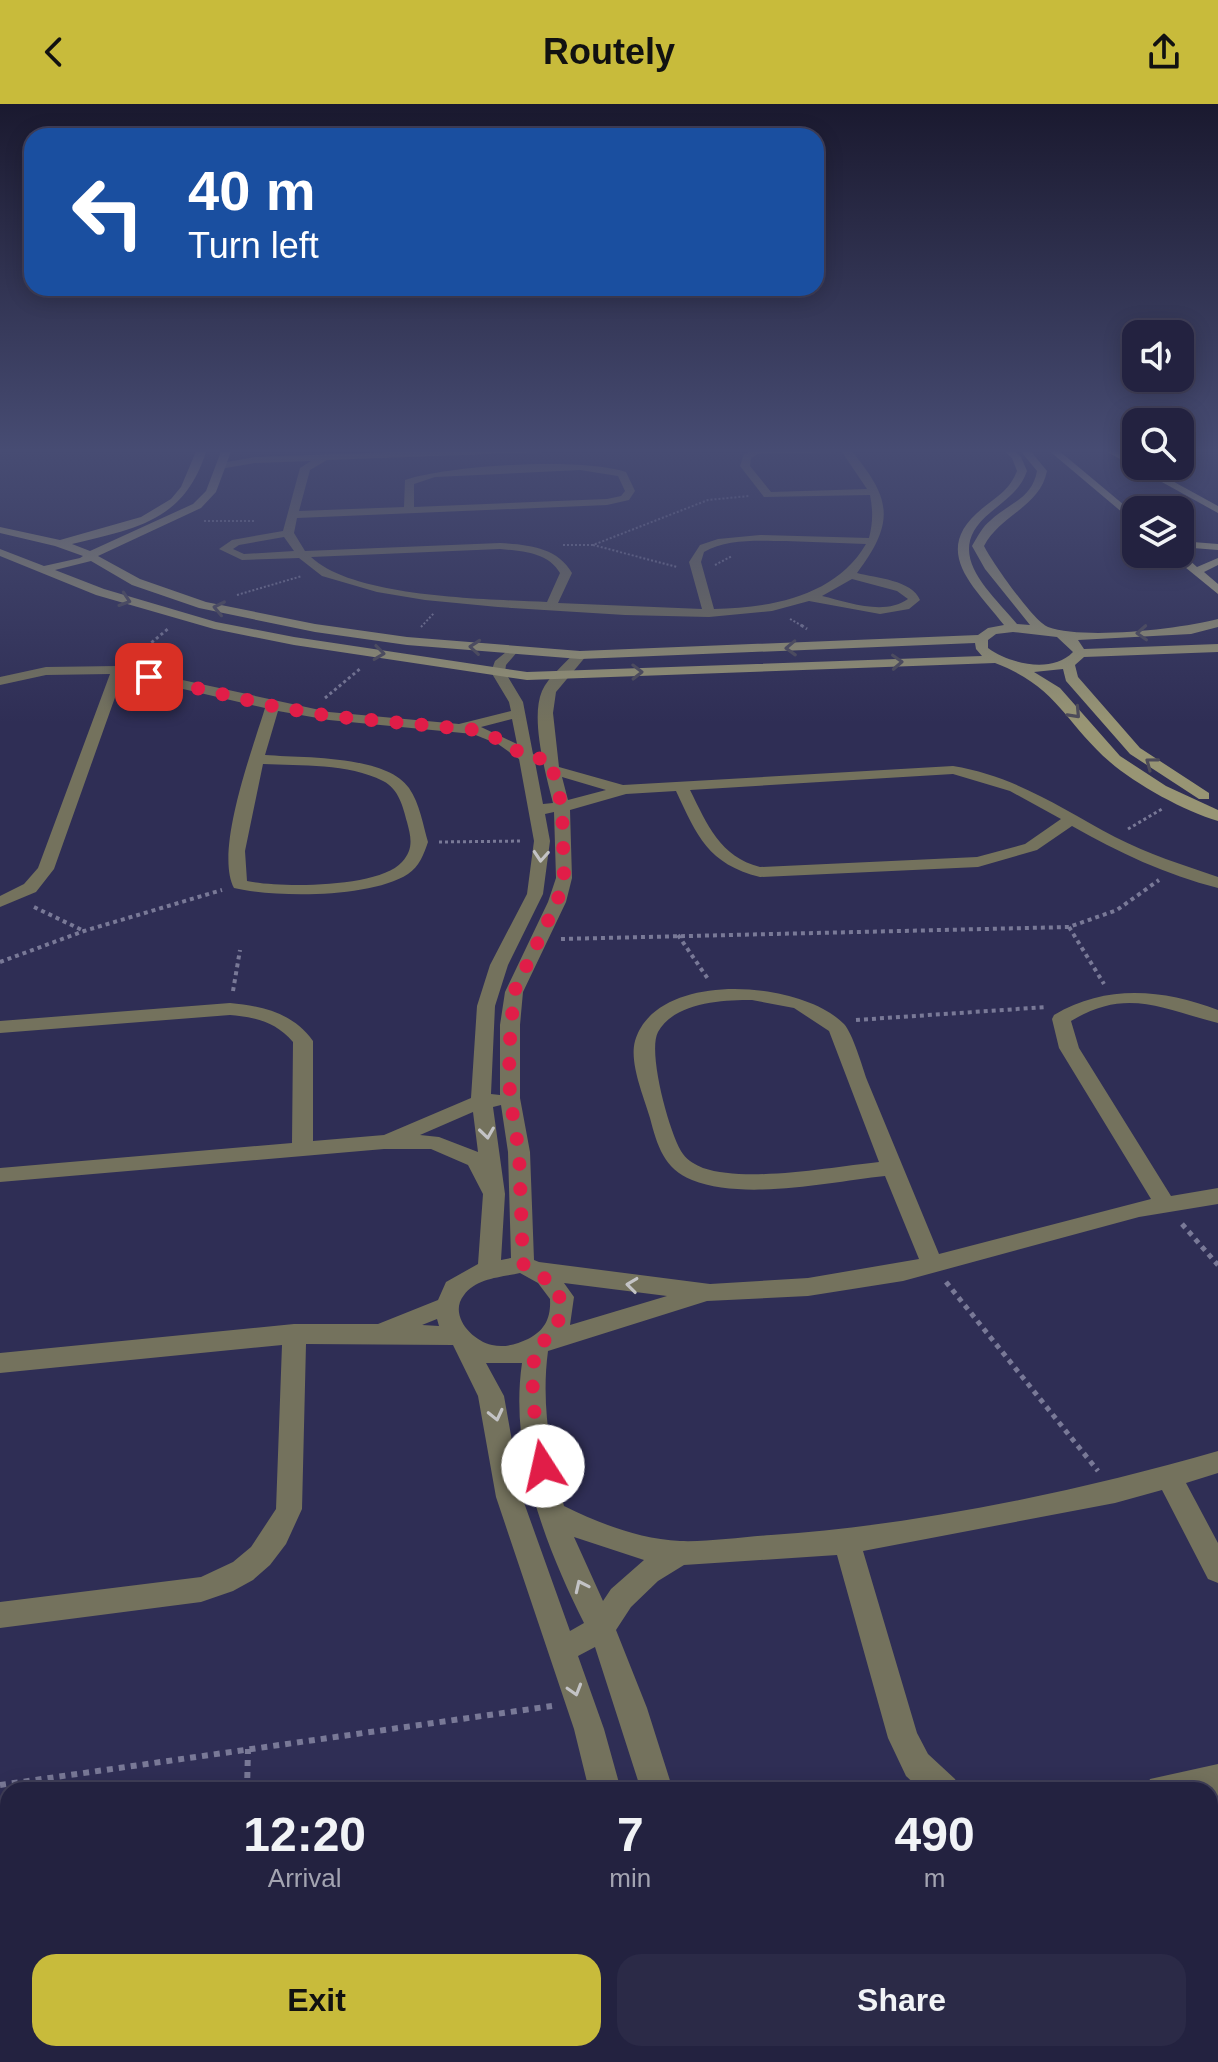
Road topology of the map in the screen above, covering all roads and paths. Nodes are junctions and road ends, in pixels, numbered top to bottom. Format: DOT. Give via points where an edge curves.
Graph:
graph roads {
  1 [pos="45,540"];
  2 [pos="76,540"];
  3 [pos="121,540"];
  4 [pos="241,540"];
  5 [pos="297,540"];
  6 [pos="605,540"];
  7 [pos="960,540"];
  8 [pos="981,540"];
  9 [pos="873,541"];
  10 [pos="61,544"];
  11 [pos="562,545"];
  12 [pos="593,545"];
  13 [pos="1194,545"];
  14 [pos="1218,547"];
  15 [pos="0,552"];
  16 [pos="302,554"];
  17 [pos="91,556"];
  18 [pos="17,559"];
  19 [pos="1218,561"];
  20 [pos="44,568"];
  21 [pos="1191,568"];
  22 [pos="319,570"];
  23 [pos="1196,572"];
  24 [pos="700,574"];
  25 [pos="849,575"];
  26 [pos="1218,590"];
  27 [pos="813,598"];
  28 [pos="447,600"];
  29 [pos="203,605"];
  30 [pos="551,606"];
  31 [pos="709,613"];
  32 [pos="183,617"];
  33 [pos="1218,623"];
  34 [pos="1013,628"];
  35 [pos="1041,630"];
  36 [pos="1065,637"];
  37 [pos="981,639"];
  38 [pos="407,641"];
  39 [pos="1218,648"];
  40 [pos="512,651"];
  41 [pos="1080,653"];
  42 [pos="379,654"];
  43 [pos="580,655"];
  44 [pos="994,659"];
  45 [pos="1068,664"];
  46 [pos="1014,665"];
  47 [pos="118,670"];
  48 [pos="498,672"];
  49 [pos="562,676"];
  50 [pos="0,681"];
  51 [pos="547,701"];
  52 [pos="273,706"];
  53 [pos="517,708"];
  54 [pos="307,712"];
  55 [pos="463,728"];
  56 [pos="527,758"];
  57 [pos="259,759"];
  58 [pos="552,764"];
  59 [pos="681,786"];
  60 [pos="625,789"];
  61 [pos="1180,799"];
  62 [pos="1218,803"];
  63 [pos="562,807"];
  64 [pos="535,810"];
  65 [pos="1218,816"];
  66 [pos="1073,818"];
  67 [pos="1109,840"];
  68 [pos="542,841"];
  69 [pos="420,842"];
  70 [pos="1171,866"];
  71 [pos="1218,883"];
  72 [pos="240,884"];
  73 [pos="7,900"];
  74 [pos="1069,927"];
  75 [pos="84,931"];
  76 [pos="678,935"];
  77 [pos="539,940"];
  78 [pos="240,950"];
  79 [pos="0,962"];
  80 [pos="719,995"];
  81 [pos="1114,999"];
  82 [pos="1092,1003"];
  83 [pos="230,1009"];
  84 [pos="1218,1017"];
  85 [pos="830,1022"];
  86 [pos="0,1027"];
  87 [pos="510,1098"];
  88 [pos="482,1101"];
  89 [pos="384,1142"];
  90 [pos="302,1150"];
  91 [pos="892,1168"];
  92 [pos="0,1175"];
  93 [pos="494,1194"];
  94 [pos="1218,1196"];
  95 [pos="1165,1204"];
  96 [pos="932,1264"];
  97 [pos="1218,1265"];
  98 [pos="489,1267"];
  99 [pos="528,1267"];
  100 [pos="710,1293"];
  101 [pos="446,1306"];
  102 [pos="383,1331"];
  103 [pos="294,1333"];
  104 [pos="459,1340"];
  105 [pos="539,1345"];
  106 [pos="0,1363"];
  107 [pos="1218,1462"];
  108 [pos="1169,1477"];
  109 [pos="1115,1492"];
  110 [pos="554,1514"];
  111 [pos="847,1542"];
  112 [pos="680,1553"];
  113 [pos="1218,1570"];
  114 [pos="0,1615"];
  115 [pos="601,1629"];
  116 [pos="563,1649"];
  117 [pos="579,1702"];
  118 [pos="248,1749"];
  119 [pos="21,1782"];
  120 [pos="247,1782"];
  121 [pos="603,1782"];
  122 [pos="655,1782"];
  123 [pos="935,1782"];
  1 -- 10 [label="street"];
  2 -- 10 [label="street"];
  3 -- 17 [label="street"];
  4 -- 16 [label="street" via="226,553"];
  5 -- 16 [label="street"];
  6 -- 12 [label="path"];
  7 -- 34 [label="street" via="971,572"];
  8 -- 35 [label="street" via="978,546 989,567"];
  9 -- 24 [label="street" via="723,542 696,554"];
  9 -- 25 [label="street"];
  10 -- 17 [label="street"];
  10 -- 18 [label="street"];
  11 -- 12 [label="path"];
  12 -- 24 [label="path"];
  13 -- 14 [label="main road"];
  15 -- 18 [label="street"];
  16 -- 22 [label="street"];
  16 -- 30 [label="street" via="521,548 563,565 566,573"];
  17 -- 20 [label="street" via="72,565"];
  17 -- 29 [label="street" via="136,582"];
  18 -- 20 [label="street"];
  19 -- 23 [label="main road"];
  20 -- 32 [label="street, one-way" via="100,592"];
  21 -- 23 [label="main road"];
  22 -- 28 [label="street" via="371,587"];
  22 -- 29 [label="path"];
  23 -- 26 [label="main road"];
  24 -- 31 [label="street"];
  25 -- 27 [label="street"];
  25 -- 27 [label="street" via="901,588 914,600 905,608 886,611"];
  27 -- 31 [label="street"];
  28 -- 30 [label="street"];
  28 -- 38 [label="path"];
  38 -- 29 [label="street, one-way"];
  30 -- 31 [label="street"];
  32 -- 42 [label="street"];
  32 -- 47 [label="path"];
  33 -- 36 [label="street, one-way" via="1191,630"];
  34 -- 35 [label="street"];
  34 -- 37 [label="street"];
  35 -- 36 [label="street"];
  36 -- 41 [label="street"];
  37 -- 43 [label="street, one-way"];
  37 -- 44 [label="street" via="982,649"];
  40 -- 38 [label="street, one-way"];
  39 -- 41 [label="street"];
  40 -- 43 [label="street"];
  40 -- 48 [label="street"];
  41 -- 45 [label="street"];
  42 -- 48 [label="street, one-way"];
  42 -- 54 [label="path"];
  43 -- 49 [label="street"];
  44 -- 46 [label="street"];
  49 -- 44 [label="street, one-way"];
  45 -- 46 [label="street"];
  62 -- 45 [label="street, one-way" via="1135,751 1071,678"];
  46 -- 61 [label="street, one-way" via="1055,691 1115,759"];
  47 -- 50 [label="street" via="46,671"];
  47 -- 52 [label="street"];
  47 -- 73 [label="street" via="46,869 30,888"];
  48 -- 49 [label="street"];
  48 -- 53 [label="street"];
  49 -- 51 [label="street"];
  51 -- 53 [label="street"];
  51 -- 58 [label="street"];
  52 -- 54 [label="street"];
  52 -- 57 [label="street"];
  53 -- 55 [label="street"];
  53 -- 56 [label="street"];
  54 -- 55 [label="street"];
  55 -- 56 [label="street" via="503,741"];
  56 -- 58 [label="street"];
  56 -- 64 [label="street"];
  57 -- 69 [label="street" via="386,775 403,789"];
  57 -- 72 [label="street" via="240,824 234,871"];
  58 -- 60 [label="street"];
  58 -- 63 [label="street"];
  59 -- 60 [label="street"];
  59 -- 66 [label="street" via="953,770 1007,782"];
  59 -- 66 [label="street" via="714,849 732,865 760,872 978,862 1031,847"];
  60 -- 63 [label="street"];
  61 -- 65 [label="street"];
  61 -- 67 [label="path"];
  63 -- 64 [label="street"];
  63 -- 77 [label="street" via="564,878"];
  64 -- 68 [label="street"];
  66 -- 67 [label="street"];
  67 -- 70 [label="street"];
  68 -- 69 [label="path"];
  68 -- 88 [label="street, one-way" via="535,894 499,965 486,1006"];
  69 -- 72 [label="street" via="400,872 359,884 275,889"];
  70 -- 71 [label="street"];
  70 -- 74 [label="path" via="1128,906"];
  72 -- 75 [label="path"];
  73 -- 75 [label="path"];
  74 -- 76 [label="path"];
  74 -- 81 [label="path"];
  75 -- 79 [label="path"];
  76 -- 77 [label="path"];
  76 -- 80 [label="path"];
  77 -- 87 [label="street" via="514,992"];
  78 -- 83 [label="path"];
  80 -- 85 [label="street" via="777,997"];
  80 -- 91 [label="street" via="681,1005 664,1016 643,1045 666,1141 683,1167 728,1182"];
  81 -- 82 [label="street"];
  81 -- 84 [label="street" via="1166,998"];
  82 -- 85 [label="path"];
  82 -- 95 [label="street" via="1061,1019 1062,1031"];
  83 -- 86 [label="street"];
  83 -- 90 [label="street" via="276,1017 303,1041"];
  85 -- 91 [label="street" via="837,1028"];
  87 -- 88 [label="street"];
  87 -- 99 [label="street"];
  88 -- 89 [label="street"];
  88 -- 93 [label="street, one-way"];
  89 -- 90 [label="street"];
  89 -- 93 [label="street" via="432,1142 461,1152 476,1160"];
  90 -- 92 [label="street"];
  91 -- 96 [label="street"];
  93 -- 98 [label="street"];
  94 -- 95 [label="street"];
  95 -- 96 [label="street"];
  95 -- 97 [label="path"];
  96 -- 100 [label="street" via="808,1287"];
  96 -- 109 [label="path"];
  98 -- 99 [label="street"];
  98 -- 101 [label="street" via="457,1285"];
  100 -- 99 [label="street, one-way"];
  99 -- 105 [label="street" via="556,1286 563,1309 561,1322"];
  100 -- 105 [label="street"];
  101 -- 102 [label="street"];
  101 -- 104 [label="street"];
  102 -- 103 [label="street"];
  102 -- 104 [label="street"];
  103 -- 106 [label="street"];
  103 -- 114 [label="street" via="289,1509 259,1560 232,1580 200,1592"];
  104 -- 105 [label="street" via="476,1351 506,1355"];
  104 -- 116 [label="street, one-way" via="491,1396 509,1497"];
  105 -- 110 [label="street" via="531,1396"];
  107 -- 108 [label="street"];
  108 -- 109 [label="street"];
  108 -- 113 [label="street"];
  109 -- 111 [label="street"];
  110 -- 112 [label="street" via="621,1542"];
  115 -- 110 [label="street, one-way"];
  111 -- 112 [label="street"];
  111 -- 123 [label="street" via="903,1738 917,1765"];
  112 -- 115 [label="street" via="648,1572 621,1598"];
  115 -- 116 [label="street"];
  115 -- 122 [label="street"];
  116 -- 117 [label="street, one-way"];
  117 -- 118 [label="path"];
  117 -- 121 [label="street"];
  118 -- 119 [label="path"];
  118 -- 120 [label="path"];
}
